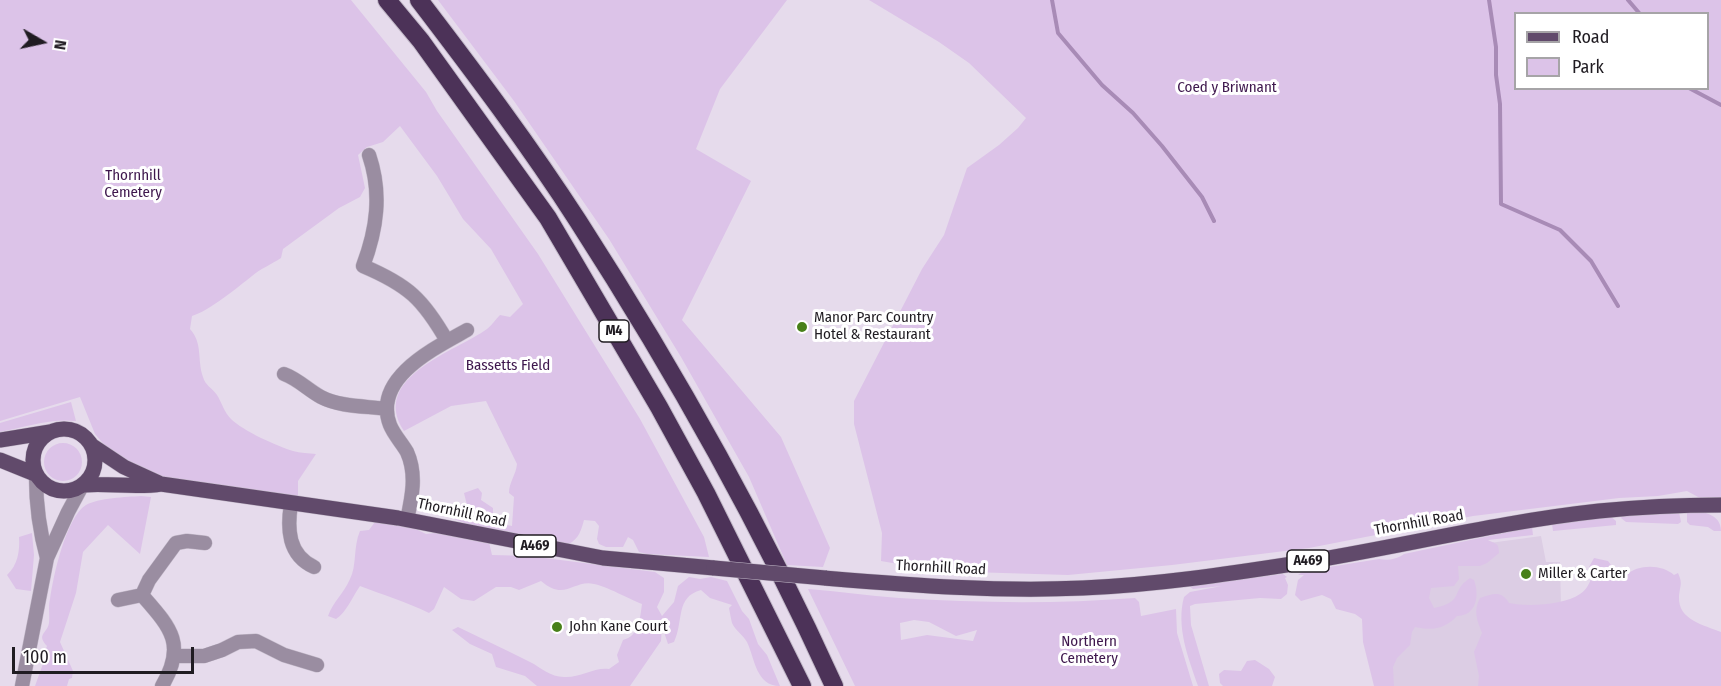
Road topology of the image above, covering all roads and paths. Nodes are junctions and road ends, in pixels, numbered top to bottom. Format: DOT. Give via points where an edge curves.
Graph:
graph roads {
  1 [pos="387,0"];
  2 [pos="419,0"];
  3 [pos="369,155"];
  4 [pos="467,330"];
  5 [pos="447,341"];
  6 [pos="284,374"];
  7 [pos="387,409"];
  8 [pos="51,432"];
  9 [pos="0,440"];
  10 [pos="92,445"];
  11 [pos="0,460"];
  12 [pos="36,475"];
  13 [pos="161,484"];
  14 [pos="83,485"];
  15 [pos="291,504"];
  16 [pos="1721,505"];
  17 [pos="408,520"];
  18 [pos="205,543"];
  19 [pos="47,558"];
  20 [pos="314,567"];
  21 [pos="142,595"];
  22 [pos="118,600"];
  23 [pos="174,656"];
  24 [pos="317,665"];
  25 [pos="22,686"];
  26 [pos="162,686"];
  27 [pos="802,686"];
  28 [pos="834,686"];
  1 -- 27 [label="highway, M4" via="548,218 706,493"];
  2 -- 28 [label="highway, M4" via="572,211 684,392"];
  3 -- 5 [label="street" via="378,210 363,266 409,289"];
  4 -- 5 [label="street"];
  5 -- 7 [label="street" via="405,372 392,389"];
  6 -- 7 [label="street" via="334,402"];
  7 -- 17 [label="street" via="412,470"];
  8 -- 9 [label="main road, Thornhill Road"];
  8 -- 10 [label="main road, Thornhill Road" via="74,431"];
  8 -- 12 [label="main road" via="34,449"];
  10 -- 13 [label="main road, Thornhill Road / A469" via="124,467"];
  10 -- 14 [label="main road" via="95,466"];
  11 -- 12 [label="main road, Thornhill Road"];
  12 -- 14 [label="main road, Thornhill Road" via="57,491"];
  12 -- 19 [label="street"];
  13 -- 14 [label="main road, Thornhill Road / A469"];
  13 -- 15 [label="main road, Thornhill Road / A469"];
  14 -- 19 [label="street"];
  15 -- 17 [label="main road, Thornhill Road / A469"];
  15 -- 20 [label="street" via="291,545 300,559"];
  16 -- 17 [label="main road, Thornhill Road / A469, bridge" via="1581,513 1298,563 1176,579 1046,589 960,588 702,568 576,554"];
  18 -- 21 [label="street" via="176,543"];
  19 -- 25 [label="street"];
  21 -- 22 [label="street"];
  21 -- 23 [label="street" via="169,628"];
  23 -- 24 [label="street" via="204,656 238,642 256,641"];
  23 -- 26 [label="street"];
}
